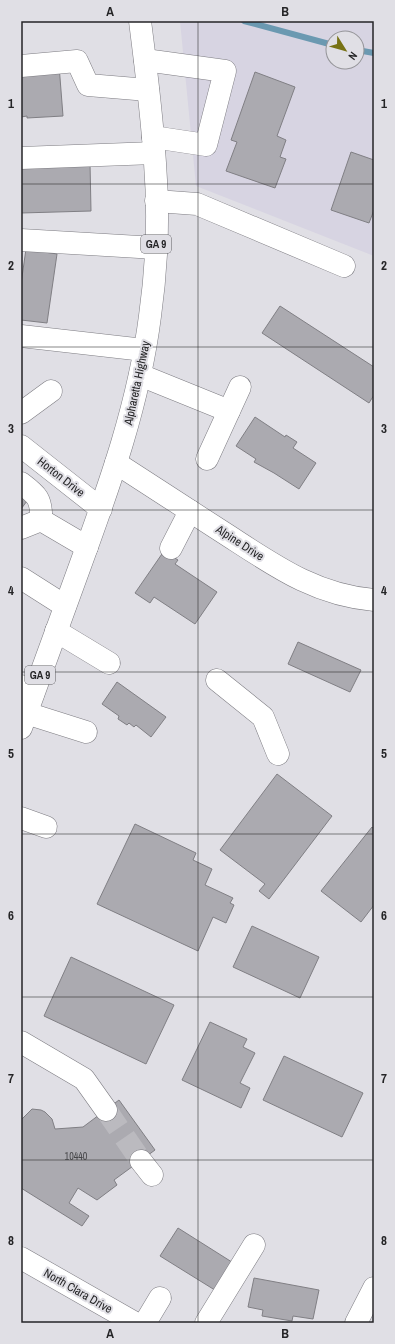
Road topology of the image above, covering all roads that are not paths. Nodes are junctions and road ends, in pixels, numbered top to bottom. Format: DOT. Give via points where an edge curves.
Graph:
graph roads {
  1 [pos="140,21"];
  2 [pos="145,60"];
  3 [pos="21,66"];
  4 [pos="148,90"];
  5 [pos="154,145"];
  6 [pos="21,158"];
  7 [pos="156,201"];
  8 [pos="21,240"];
  9 [pos="156,248"];
  10 [pos="344,266"];
  11 [pos="21,336"];
  12 [pos="144,350"];
  13 [pos="140,375"];
  14 [pos="240,387"];
  15 [pos="51,391"];
  16 [pos="228,411"];
  17 [pos="21,413"];
  18 [pos="21,446"];
  19 [pos="208,459"];
  20 [pos="116,463"];
  21 [pos="21,483"];
  22 [pos="101,509"];
  23 [pos="190,511"];
  24 [pos="31,524"];
  25 [pos="87,547"];
  26 [pos="171,548"];
  27 [pos="22,581"];
  28 [pos="374,600"];
  29 [pos="65,606"];
  30 [pos="56,631"];
  31 [pos="109,664"];
  32 [pos="217,680"];
  33 [pos="25,705"];
  34 [pos="86,732"];
  35 [pos="278,754"];
  36 [pos="21,818"];
  37 [pos="46,827"];
  38 [pos="21,1042"];
  39 [pos="106,1110"];
  40 [pos="254,1245"];
  41 [pos="21,1258"];
  42 [pos="374,1288"];
  43 [pos="160,1298"];
  44 [pos="135,1323"];
  45 [pos="145,1323"];
  46 [pos="206,1323"];
  47 [pos="356,1323"];
  1 -- 2 [label="main road, Alpharetta Highway / GA 9"];
  2 -- 4 [label="main road, Alpharetta Highway / GA 9"];
  2 -- 5 [label="main road" via="225,71 206,145"];
  3 -- 4 [label="main road" via="77,61 88,85"];
  4 -- 5 [label="main road, Alpharetta Highway / GA 9"];
  5 -- 6 [label="main road"];
  5 -- 7 [label="main road, Alpharetta Highway / GA 9"];
  7 -- 9 [label="main road, Alpharetta Highway / GA 9"];
  7 -- 10 [label="main road" via="196,204"];
  8 -- 9 [label="main road"];
  9 -- 12 [label="main road, Alpharetta Highway / GA 9"];
  11 -- 12 [label="main road"];
  12 -- 13 [label="main road, Alpharetta Highway / GA 9"];
  13 -- 16 [label="main road"];
  13 -- 20 [label="main road, Alpharetta Highway / GA 9"];
  14 -- 16 [label="main road"];
  15 -- 17 [label="main road"];
  16 -- 19 [label="main road"];
  18 -- 22 [label="main road, Horton Drive"];
  20 -- 22 [label="main road, Alpharetta Highway / GA 9"];
  20 -- 23 [label="main road, Alpine Drive"];
  21 -- 24 [label="main road" via="36,494 42,508"];
  22 -- 25 [label="main road, Alpharetta Highway / GA 9"];
  23 -- 26 [label="main road"];
  23 -- 28 [label="main road, Alpine Drive" via="286,573 319,588 355,598"];
  24 -- 25 [label="main road"];
  25 -- 29 [label="main road, Alpharetta Highway / GA 9"];
  27 -- 29 [label="main road"];
  29 -- 30 [label="main road, Alpharetta Highway / GA 9"];
  30 -- 31 [label="main road"];
  30 -- 33 [label="main road, Alpharetta Highway / GA 9"];
  32 -- 35 [label="main road" via="263,717"];
  33 -- 34 [label="main road"];
  36 -- 37 [label="main road"];
  38 -- 39 [label="main road" via="84,1079"];
  40 -- 46 [label="main road"];
  41 -- 44 [label="main road, North Clara Drive"];
  42 -- 47 [label="main road"];
  43 -- 45 [label="main road"];
}
